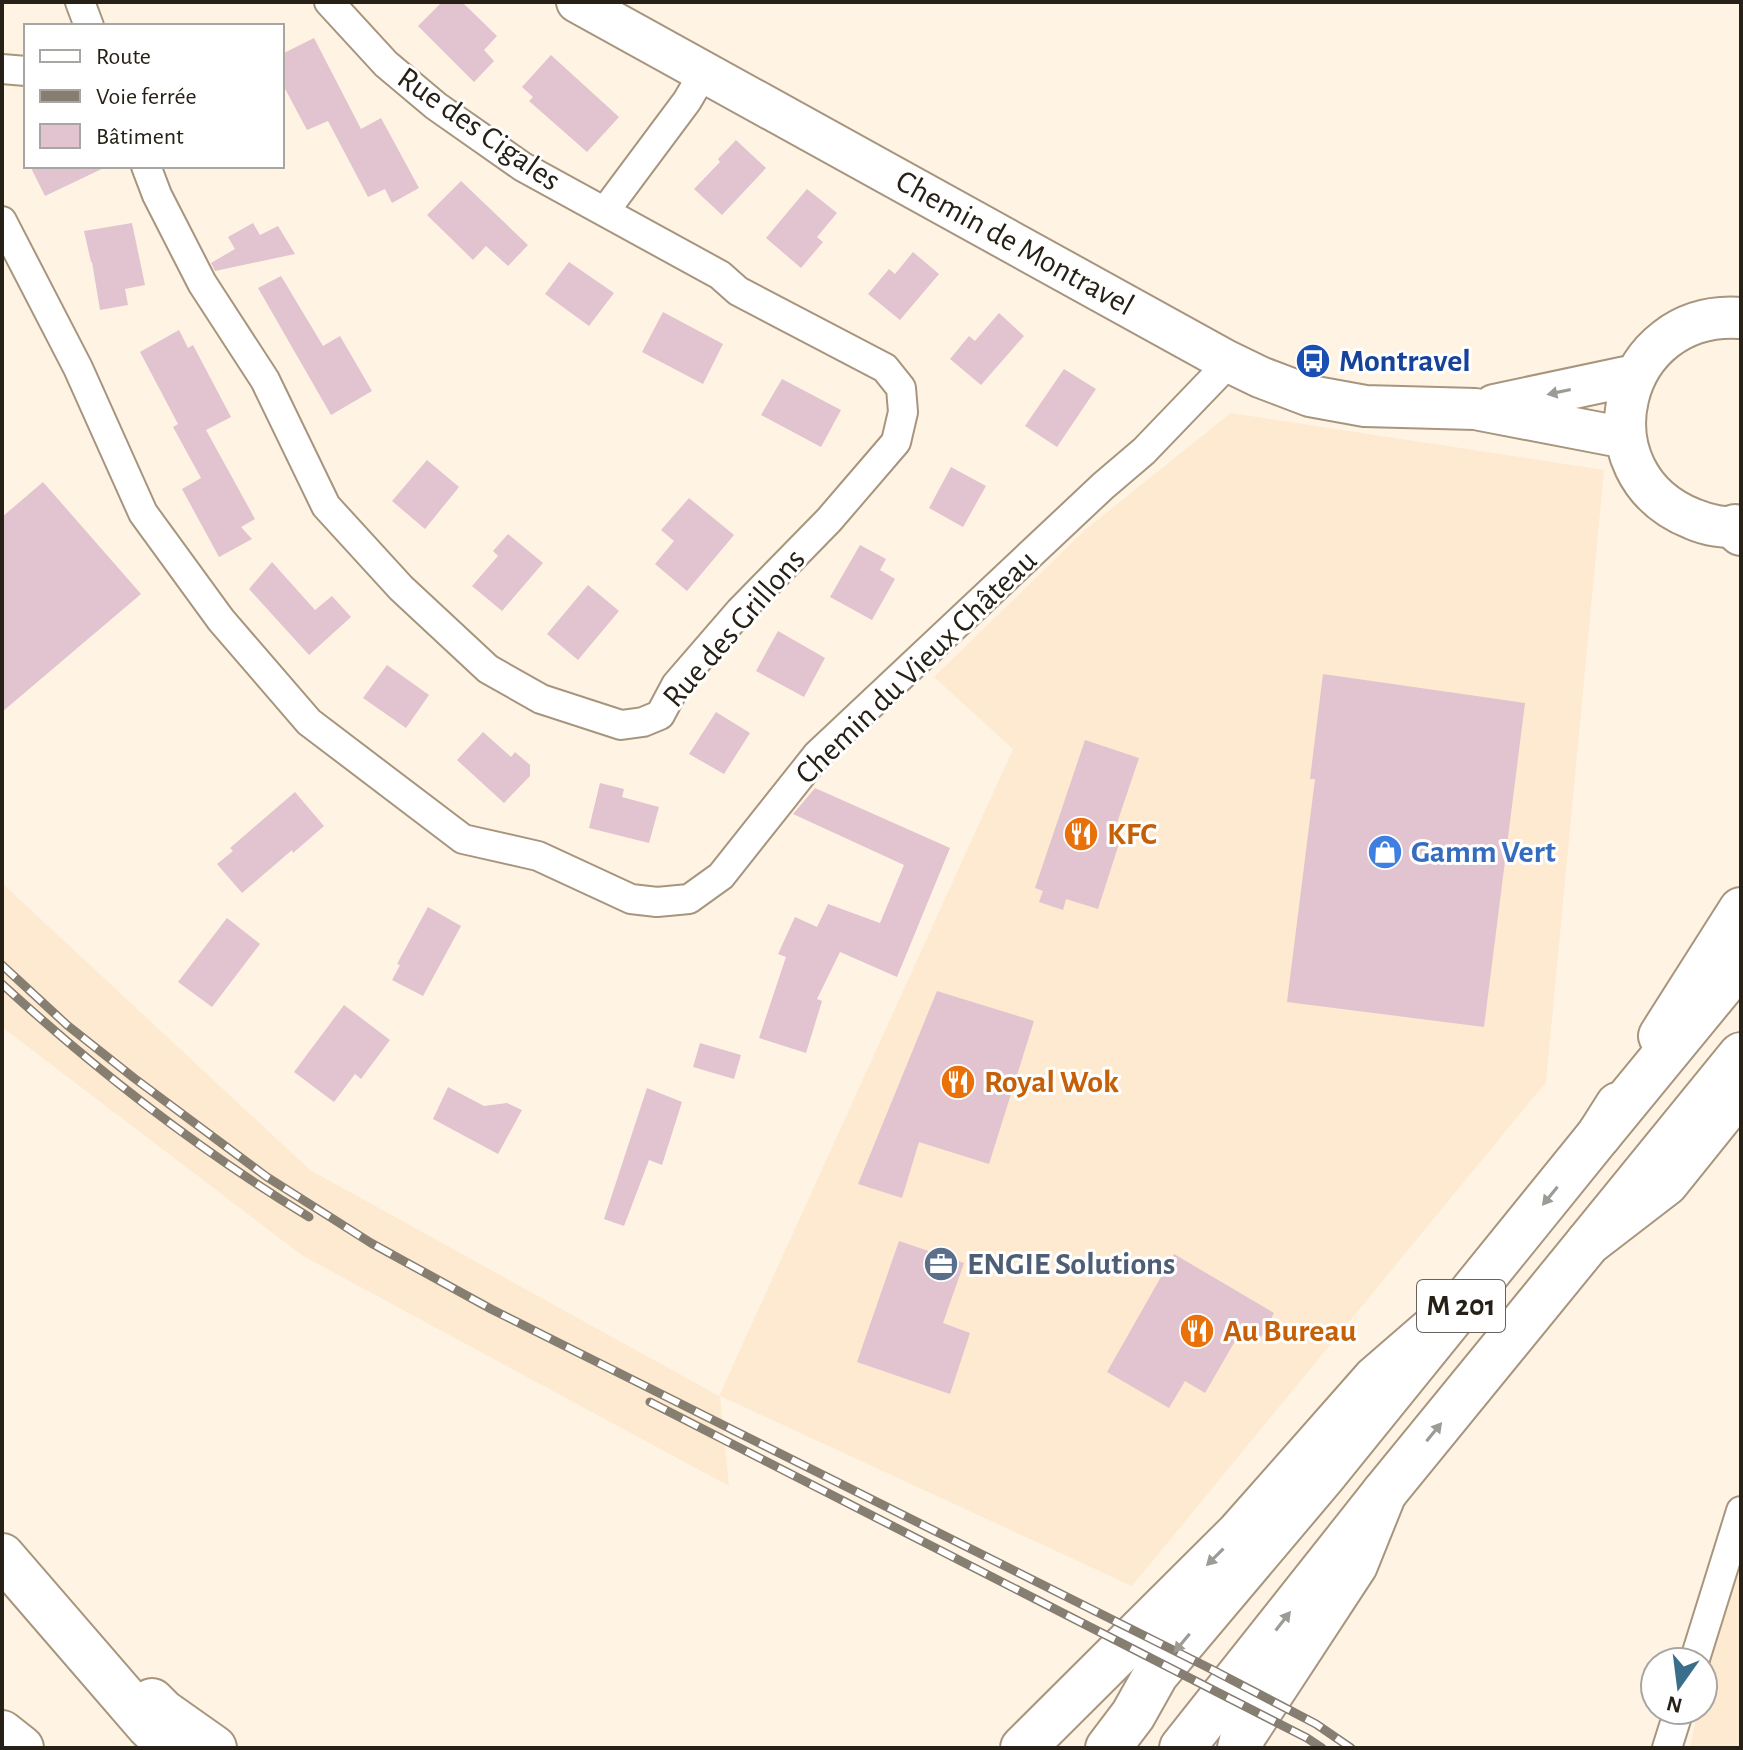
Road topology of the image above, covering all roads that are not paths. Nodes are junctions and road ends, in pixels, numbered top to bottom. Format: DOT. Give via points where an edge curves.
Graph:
graph roads {
  1 [pos="80,2"];
  2 [pos="329,2"];
  3 [pos="577,2"];
  4 [pos="88,24"];
  5 [pos="2,69"];
  6 [pos="24,71"];
  7 [pos="704,72"];
  8 [pos="147,168"];
  9 [pos="605,211"];
  10 [pos="2,221"];
  11 [pos="1741,318"];
  12 [pos="1225,360"];
  13 [pos="1635,375"];
  14 [pos="1475,409"];
  15 [pos="1626,438"];
  16 [pos="1739,529"];
  17 [pos="1741,910"];
  18 [pos="1741,962"];
  19 [pos="1741,1055"];
  20 [pos="1741,1089"];
  21 [pos="1599,1135"];
  22 [pos="1588,1243"];
  23 [pos="1465,1301"];
  24 [pos="1384,1493"];
  25 [pos="1741,1511"];
  26 [pos="13,1569"];
  27 [pos="1699,1646"];
  28 [pos="1674,1726"];
  29 [pos="2,1733"];
  30 [pos="21,1748"];
  31 [pos="171,1748"];
  32 [pos="214,1748"];
  33 [pos="1023,1748"];
  34 [pos="1108,1748"];
  35 [pos="1182,1748"];
  36 [pos="1240,1748"];
  37 [pos="1667,1748"];
  1 -- 4 [label="street"];
  2 -- 9 [label="street, Rue des Cigales" via="386,64 436,106 523,167"];
  3 -- 7 [label="street, Chemin de Montravel"];
  5 -- 6 [label="street"];
  7 -- 9 [label="street"];
  7 -- 12 [label="street, Chemin de Montravel"];
  8 -- 9 [label="street, Rue des Grillons" via="202,283 265,380 326,506 401,588 488,669 541,699 621,725 660,715 676,685 731,621 896,442 903,412 901,388 885,368 738,291 720,275"];
  10 -- 12 [label="street, Chemin du Vieux Château" via="78,368 143,513 221,620 309,722 463,839 538,856 631,899 657,902 689,899 721,876 817,755 1144,451 1218,374"];
  11 -- 13 [label="street" via="1686,326 1656,346"];
  12 -- 14 [label="street, Chemin de Montravel" via="1310,396 1365,406"];
  13 -- 14 [label="street, Chemin de Montravel, one-way"];
  13 -- 15 [label="street" via="1626,406"];
  14 -- 15 [label="street, Chemin de Montravel"];
  15 -- 16 [label="street" via="1635,467 1652,493 1676,513"];
  17 -- 21 [label="main road"];
  18 -- 21 [label="main road, M 201"];
  19 -- 22 [label="main road, M 201"];
  20 -- 22 [label="main road" via="1666,1183"];
  21 -- 23 [label="main road, M 201, one-way"];
  24 -- 22 [label="main road, M 201, one-way"];
  23 -- 33 [label="main road, one-way" via="1375,1379 1239,1533"];
  23 -- 34 [label="main road, M 201, one-way" via="1156,1674"];
  35 -- 24 [label="main road, M 201, one-way"];
  24 -- 36 [label="main road" via="1355,1565"];
  25 -- 27 [label="street"];
  26 -- 31 [label="main road"];
  26 -- 32 [label="main road" via="163,1712"];
  28 -- 37 [label="street"];
  29 -- 30 [label="main road"];
}
